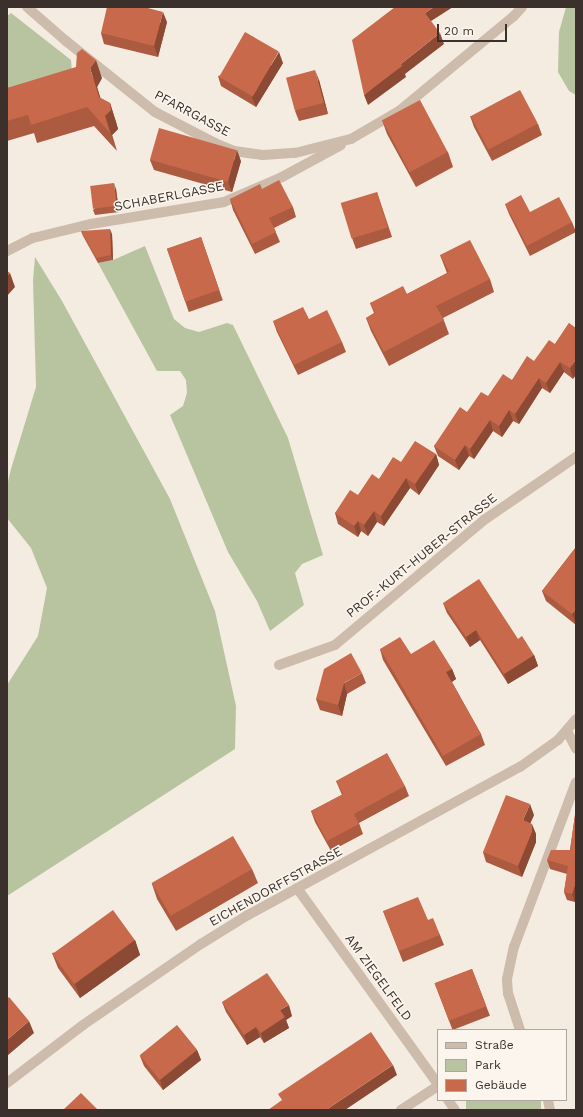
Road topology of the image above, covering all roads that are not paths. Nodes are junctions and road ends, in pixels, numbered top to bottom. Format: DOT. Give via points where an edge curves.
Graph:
graph roads {
  1 [pos="28,7"];
  2 [pos="522,7"];
  3 [pos="351,139"];
  4 [pos="7,251"];
  5 [pos="576,457"];
  6 [pos="280,665"];
  7 [pos="576,719"];
  8 [pos="567,730"];
  9 [pos="576,749"];
  10 [pos="576,782"];
  11 [pos="297,888"];
  12 [pos="520,1029"];
  13 [pos="7,1083"];
  14 [pos="437,1084"];
  15 [pos="437,1086"];
  16 [pos="449,1101"];
  17 [pos="401,1110"];
  18 [pos="455,1110"];
  1 -- 3 [label="street, PFARRGASSE" via="66,41 156,112 234,151 263,155 295,153"];
  2 -- 3 [label="street, PFARRGASSE" via="399,111"];
  3 -- 4 [label="street, SCHABERLGASSE" via="294,171 224,202 91,224 33,238"];
  5 -- 6 [label="street, PROF.-KURT-HUBER-STRASSE" via="484,520 335,645"];
  7 -- 8 [label="street, EICHENDORFFSTRASSE"];
  8 -- 9 [label="street"];
  8 -- 11 [label="street, EICHENDORFFSTRASSE" via="554,744 520,767"];
  10 -- 12 [label="street" via="514,946 507,979 508,994"];
  11 -- 13 [label="street, EICHENDORFFSTRASSE" via="248,915 146,981"];
  11 -- 14 [label="street, AM ZIEGELFELD"];
  15 -- 17 [label="street"];
  16 -- 18 [label="street"];
}
